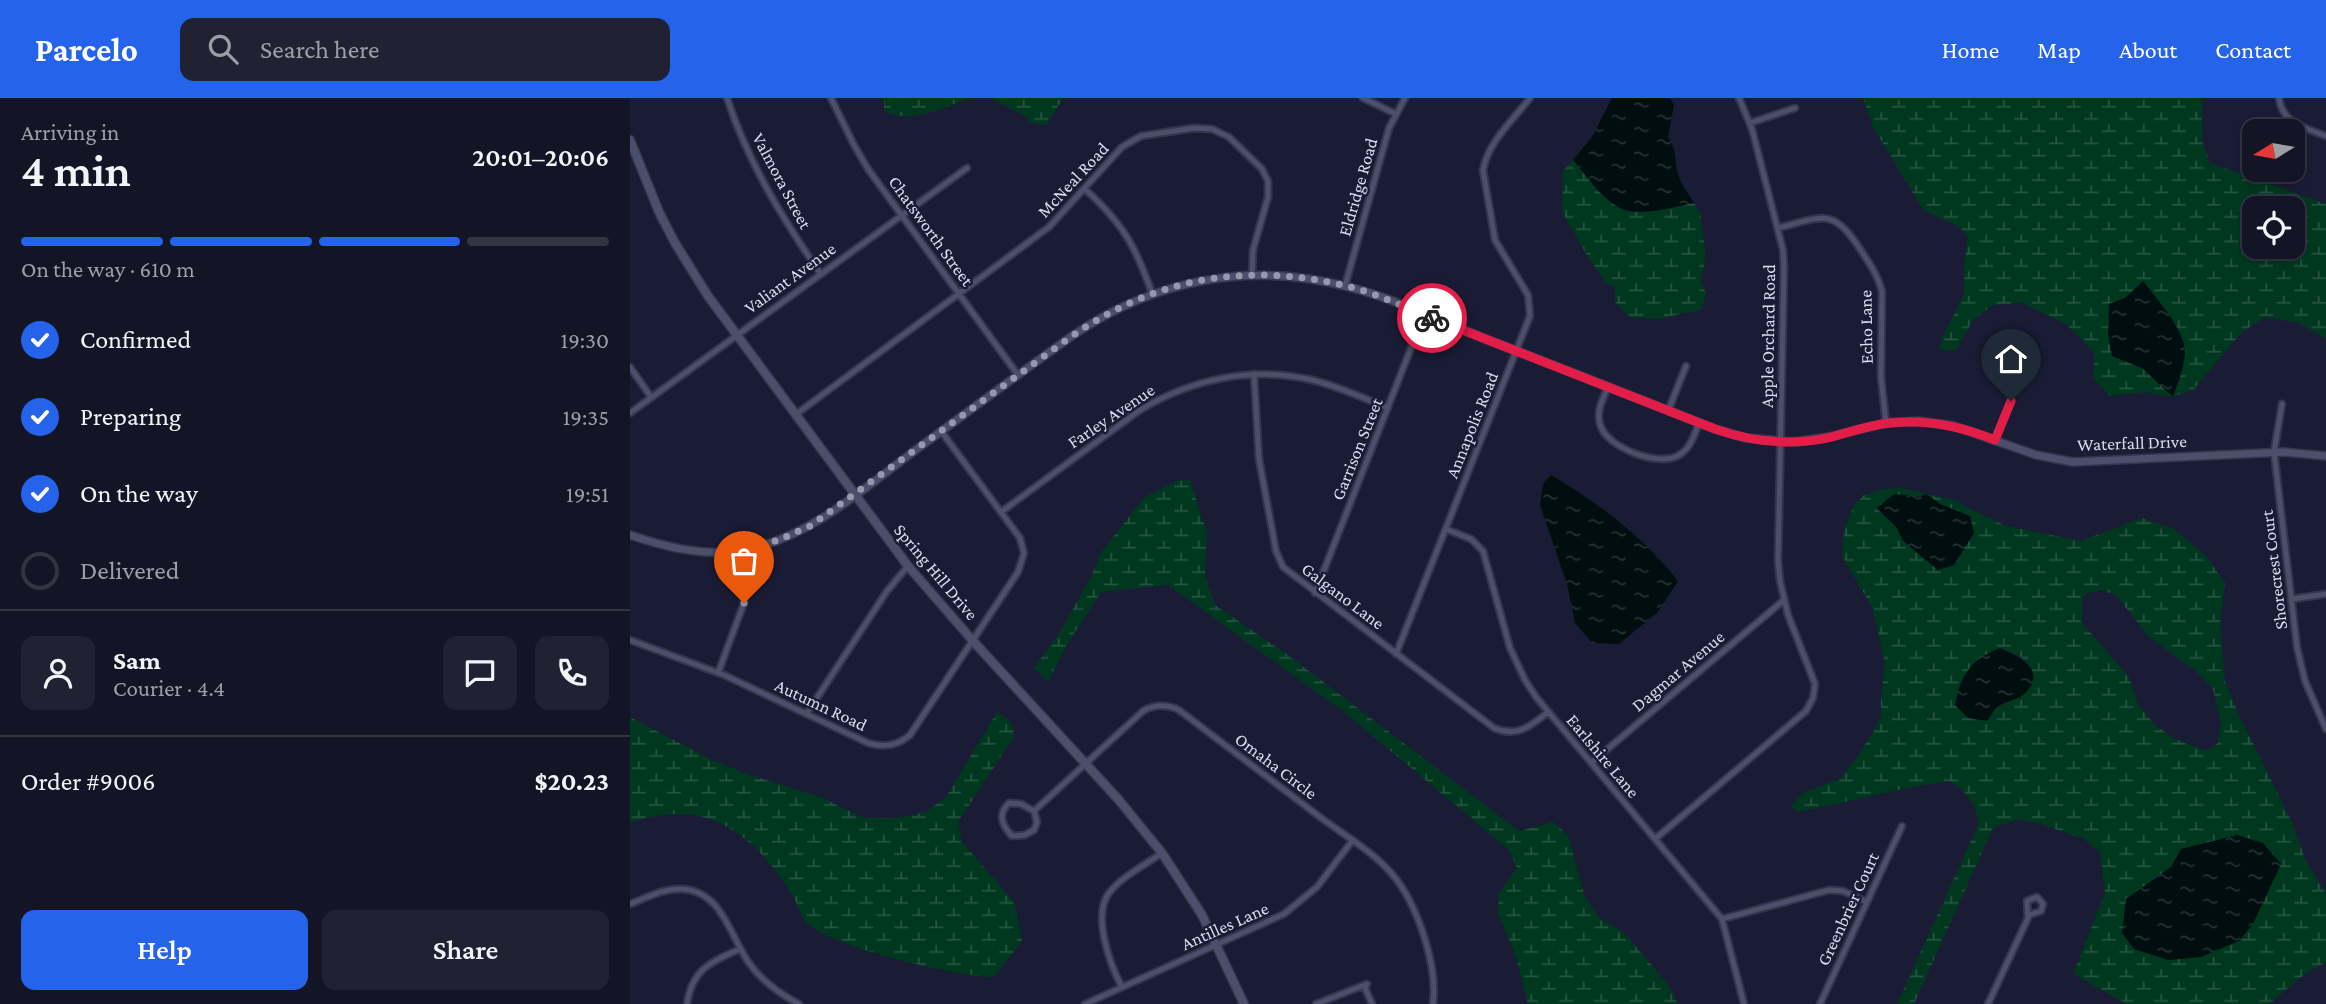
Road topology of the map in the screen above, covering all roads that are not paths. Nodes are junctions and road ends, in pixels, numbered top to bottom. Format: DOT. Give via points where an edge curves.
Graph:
graph roads {
  1 [pos="727,98"];
  2 [pos="831,98"];
  3 [pos="1363,98"];
  4 [pos="1405,98"];
  5 [pos="1530,98"];
  6 [pos="1739,98"];
  7 [pos="2279,98"];
  8 [pos="1795,108"];
  9 [pos="1395,114"];
  10 [pos="1750,124"];
  11 [pos="2326,136"];
  12 [pos="630,140"];
  13 [pos="967,168"];
  14 [pos="1085,189"];
  15 [pos="901,214"];
  16 [pos="1778,228"];
  17 [pos="820,273"];
  18 [pos="1252,274"];
  19 [pos="1345,286"];
  20 [pos="1152,293"];
  21 [pos="958,294"];
  22 [pos="1424,315"];
  23 [pos="736,335"];
  24 [pos="1516,351"];
  25 [pos="1686,366"];
  26 [pos="630,367"];
  27 [pos="1254,374"];
  28 [pos="1018,375"];
  29 [pos="1608,387"];
  30 [pos="651,397"];
  31 [pos="2011,401"];
  32 [pos="2282,404"];
  33 [pos="1388,408"];
  34 [pos="1668,411"];
  35 [pos="630,413"];
  36 [pos="795,415"];
  37 [pos="1699,423"];
  38 [pos="1886,423"];
  39 [pos="941,431"];
  40 [pos="1995,440"];
  41 [pos="1781,442"];
  42 [pos="2274,452"];
  43 [pos="2326,456"];
  44 [pos="854,495"];
  45 [pos="1000,512"];
  46 [pos="1446,529"];
  47 [pos="630,535"];
  48 [pos="741,550"];
  49 [pos="908,566"];
  50 [pos="1315,593"];
  51 [pos="2326,594"];
  52 [pos="2292,599"];
  53 [pos="1784,600"];
  54 [pos="630,640"];
  55 [pos="973,641"];
  56 [pos="1396,654"];
  57 [pos="718,673"];
  58 [pos="1548,712"];
  59 [pos="807,713"];
  60 [pos="2326,729"];
  61 [pos="1591,763"];
  62 [pos="1085,764"];
  63 [pos="1034,811"];
  64 [pos="1902,826"];
  65 [pos="1655,839"];
  66 [pos="1352,841"];
  67 [pos="1162,853"];
  68 [pos="1867,902"];
  69 [pos="630,904"];
  70 [pos="2029,915"];
  71 [pos="1722,919"];
  72 [pos="1218,945"];
  73 [pos="740,948"];
  74 [pos="1122,987"];
  75 [pos="1989,1002"];
  76 [pos="687,1004"];
  77 [pos="799,1004"];
  78 [pos="1085,1004"];
  79 [pos="1244,1004"];
  80 [pos="1316,1004"];
  81 [pos="1372,1004"];
  82 [pos="1433,1004"];
  83 [pos="1744,1004"];
  84 [pos="1820,1004"];
  85 [pos="1997,1004"];
  1 -- 17 [label="street, Valmora Street" via="769,196"];
  2 -- 15 [label="street, Chatsworth Street" via="854,145"];
  3 -- 9 [label="street"];
  4 -- 9 [label="street, Eldridge Road"];
  5 -- 24 [label="street, Annapolis Road" via="1493,145 1483,170 1495,240 1531,302"];
  6 -- 10 [label="street, Apple Orchard Road"];
  7 -- 11 [label="street" via="2290,120"];
  8 -- 10 [label="street"];
  9 -- 19 [label="street, Eldridge Road"];
  10 -- 16 [label="street, Apple Orchard Road"];
  12 -- 23 [label="main road, Spring Hill Drive" via="675,243"];
  13 -- 15 [label="street, Valiant Avenue"];
  14 -- 18 [label="street, McNeal Road" via="1122,147 1141,136 1194,128 1220,132 1257,164 1268,181"];
  14 -- 20 [label="street" via="1110,212 1130,240"];
  14 -- 21 [label="street, McNeal Road" via="1049,227"];
  15 -- 17 [label="street, Valiant Avenue"];
  15 -- 21 [label="street, Chatsworth Street"];
  16 -- 38 [label="street, Echo Lane" via="1819,218 1838,221 1878,278"];
  16 -- 41 [label="street, Apple Orchard Road" via="1784,269"];
  17 -- 23 [label="street, Valiant Avenue"];
  18 -- 19 [label="street, Waterfall Drive"];
  18 -- 20 [label="street, Waterfall Drive" via="1207,278"];
  19 -- 22 [label="street, Waterfall Drive"];
  20 -- 28 [label="street, Waterfall Drive" via="1089,324"];
  21 -- 28 [label="street, Chatsworth Street"];
  21 -- 36 [label="street, McNeal Road"];
  22 -- 24 [label="street, Waterfall Drive"];
  22 -- 33 [label="street, Garrison Street"];
  23 -- 30 [label="street, Valiant Avenue"];
  23 -- 36 [label="main road, Spring Hill Drive"];
  24 -- 29 [label="street, Waterfall Drive"];
  24 -- 46 [label="street, Annapolis Road"];
  25 -- 34 [label="street"];
  26 -- 30 [label="street"];
  27 -- 33 [label="street, Farley Avenue" via="1311,380"];
  27 -- 45 [label="street, Farley Avenue" via="1195,384 1157,400"];
  27 -- 50 [label="street, Galgano Lane" via="1259,459 1276,551 1289,573"];
  28 -- 39 [label="street, Waterfall Drive"];
  29 -- 34 [label="street, Waterfall Drive"];
  29 -- 37 [label="street" via="1599,414 1604,433 1615,444 1644,456 1661,461 1682,454"];
  30 -- 35 [label="street, Valiant Avenue"];
  31 -- 40 [label="street"];
  32 -- 42 [label="street, Shorecrest Court"];
  33 -- 50 [label="street, Garrison Street"];
  34 -- 37 [label="street, Waterfall Drive"];
  36 -- 44 [label="main road, Spring Hill Drive"];
  37 -- 41 [label="street, Waterfall Drive" via="1746,438"];
  38 -- 40 [label="street, Waterfall Drive" via="1937,423"];
  38 -- 41 [label="street, Waterfall Drive" via="1820,439"];
  39 -- 44 [label="street, Waterfall Drive"];
  39 -- 45 [label="street"];
  40 -- 42 [label="street, Waterfall Drive" via="2073,462"];
  41 -- 53 [label="street, Apple Orchard Road" via="1778,561"];
  42 -- 43 [label="street, Waterfall Drive"];
  42 -- 52 [label="street, Shorecrest Court"];
  44 -- 48 [label="street, Waterfall Drive" via="796,533"];
  44 -- 49 [label="main road, Spring Hill Drive"];
  45 -- 55 [label="street, Autumn Road" via="1020,538 1023,560"];
  46 -- 56 [label="street, Annapolis Road"];
  46 -- 58 [label="street, Earlshire Lane" via="1471,539 1483,551 1517,664"];
  47 -- 48 [label="street, Waterfall Drive" via="685,550"];
  48 -- 57 [label="street" via="744,603"];
  49 -- 55 [label="main road, Spring Hill Drive"];
  49 -- 59 [label="street"];
  50 -- 56 [label="street, Galgano Lane"];
  51 -- 52 [label="street"];
  52 -- 60 [label="street, Shorecrest Court" via="2305,681"];
  53 -- 61 [label="street, Dagmar Avenue"];
  53 -- 65 [label="street, Apple Orchard Road" via="1815,684 1810,705"];
  54 -- 57 [label="street, Autumn Road"];
  55 -- 59 [label="street, Autumn Road" via="910,735 898,744 875,745"];
  55 -- 62 [label="main road, Spring Hill Drive"];
  56 -- 58 [label="street, Galgano Lane" via="1502,732 1525,730"];
  57 -- 59 [label="street, Autumn Road"];
  58 -- 61 [label="street, Earlshire Lane"];
  61 -- 65 [label="street, Earlshire Lane"];
  62 -- 63 [label="street, Omaha Circle"];
  62 -- 66 [label="street, Omaha Circle" via="1143,711 1157,705 1172,707"];
  62 -- 67 [label="main road, Spring Hill Drive"];
  63 -- 63 [label="street, Omaha Circle" via="1037,822 1025,835 1012,836 1001,819 1009,803"];
  64 -- 68 [label="street, Greenbrier Court"];
  65 -- 71 [label="street, Earlshire Lane"];
  66 -- 72 [label="street, Antilles Lane" via="1295,908"];
  66 -- 82 [label="street, Omaha Circle" via="1391,874 1410,902 1433,978"];
  67 -- 72 [label="main road, Spring Hill Drive"];
  67 -- 74 [label="street" via="1114,888 1105,900 1105,940"];
  68 -- 71 [label="street" via="1829,890"];
  68 -- 84 [label="street, Greenbrier Court"];
  69 -- 73 [label="street" via="671,890 698,893 720,910"];
  70 -- 75 [label="street"];
  71 -- 83 [label="street, Earlshire Lane"];
  72 -- 74 [label="street, Antilles Lane"];
  72 -- 79 [label="main road, Spring Hill Drive"];
  73 -- 76 [label="street" via="701,971"];
  73 -- 77 [label="street" via="760,976"];
  74 -- 78 [label="street, Antilles Lane"];
  75 -- 85 [label="street"];
  80 -- 81 [label="street" via="1367,984"];
}
